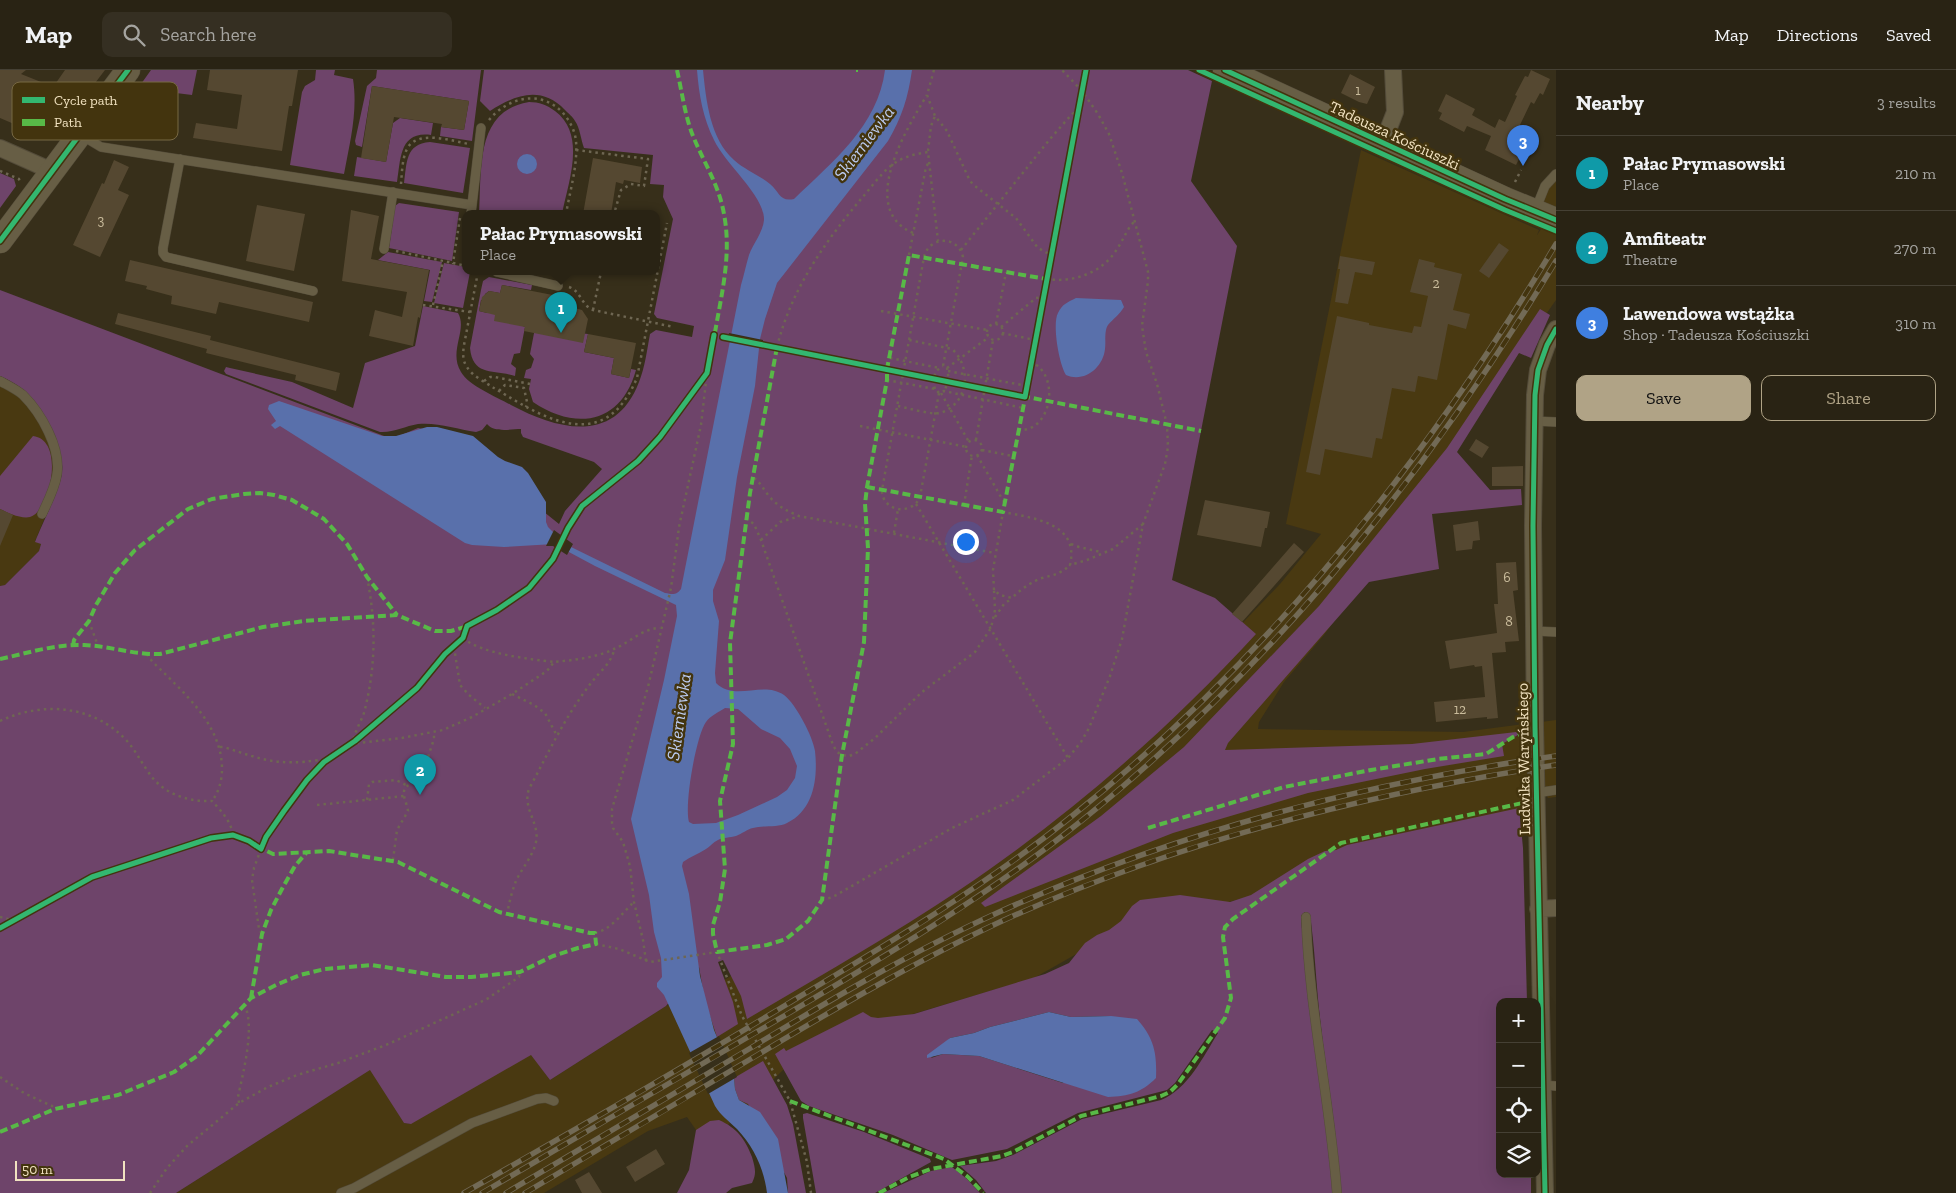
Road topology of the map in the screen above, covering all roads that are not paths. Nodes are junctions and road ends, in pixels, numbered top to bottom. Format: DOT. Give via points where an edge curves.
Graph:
graph roads {
  1 [pos="128,70"];
  2 [pos="1225,70"];
  3 [pos="1393,70"];
  4 [pos="119,82"];
  5 [pos="481,128"];
  6 [pos="76,140"];
  7 [pos="89,140"];
  8 [pos="1383,143"];
  9 [pos="0,148"];
  10 [pos="180,159"];
  11 [pos="52,171"];
  12 [pos="1556,174"];
  13 [pos="394,192"];
  14 [pos="471,210"];
  15 [pos="1545,216"];
  16 [pos="0,240"];
  17 [pos="384,249"];
  18 [pos="511,275"];
  19 [pos="563,286"];
  20 [pos="313,291"];
  21 [pos="1556,329"];
  22 [pos="0,381"];
  23 [pos="1534,421"];
  24 [pos="1556,422"];
  25 [pos="42,514"];
  26 [pos="1534,631"];
  27 [pos="1556,632"];
  28 [pos="1556,790"];
  29 [pos="1536,793"];
  30 [pos="1556,908"];
  31 [pos="1538,909"];
  32 [pos="1306,917"];
  33 [pos="1549,1086"];
  34 [pos="554,1101"];
  35 [pos="341,1193"];
  36 [pos="1337,1193"];
  37 [pos="1545,1193"];
  1 -- 4 [label="street"];
  2 -- 8 [label="street, Tadeusza Kościuszki"];
  3 -- 8 [label="street" via="1395,112"];
  5 -- 14 [label="lane"];
  6 -- 11 [label="street"];
  7 -- 10 [label="lane" via="101,147"];
  8 -- 15 [label="street, Tadeusza Kościuszki"];
  9 -- 11 [label="street"];
  10 -- 13 [label="lane"];
  10 -- 20 [label="lane" via="163,248 166,256"];
  11 -- 16 [label="street"];
  12 -- 15 [label="lane" via="1545,186"];
  13 -- 14 [label="lane"];
  13 -- 17 [label="lane"];
  18 -- 19 [label="lane"];
  21 -- 23 [label="street, Ludwika Waryńskiego" via="1538,370"];
  22 -- 25 [label="lane" via="34,407 55,452 57,475"];
  23 -- 24 [label="lane"];
  23 -- 26 [label="street, Ludwika Waryńskiego"];
  26 -- 27 [label="lane"];
  26 -- 29 [label="street, Ludwika Waryńskiego"];
  28 -- 29 [label="lane"];
  29 -- 31 [label="street, Ludwika Waryńskiego"];
  30 -- 31 [label="street"];
  31 -- 33 [label="street, Ludwika Waryńskiego"];
  32 -- 36 [label="lane"];
  33 -- 37 [label="street, Ludwika Waryńskiego"];
  34 -- 35 [label="lane" via="537,1099 481,1118"];
}
